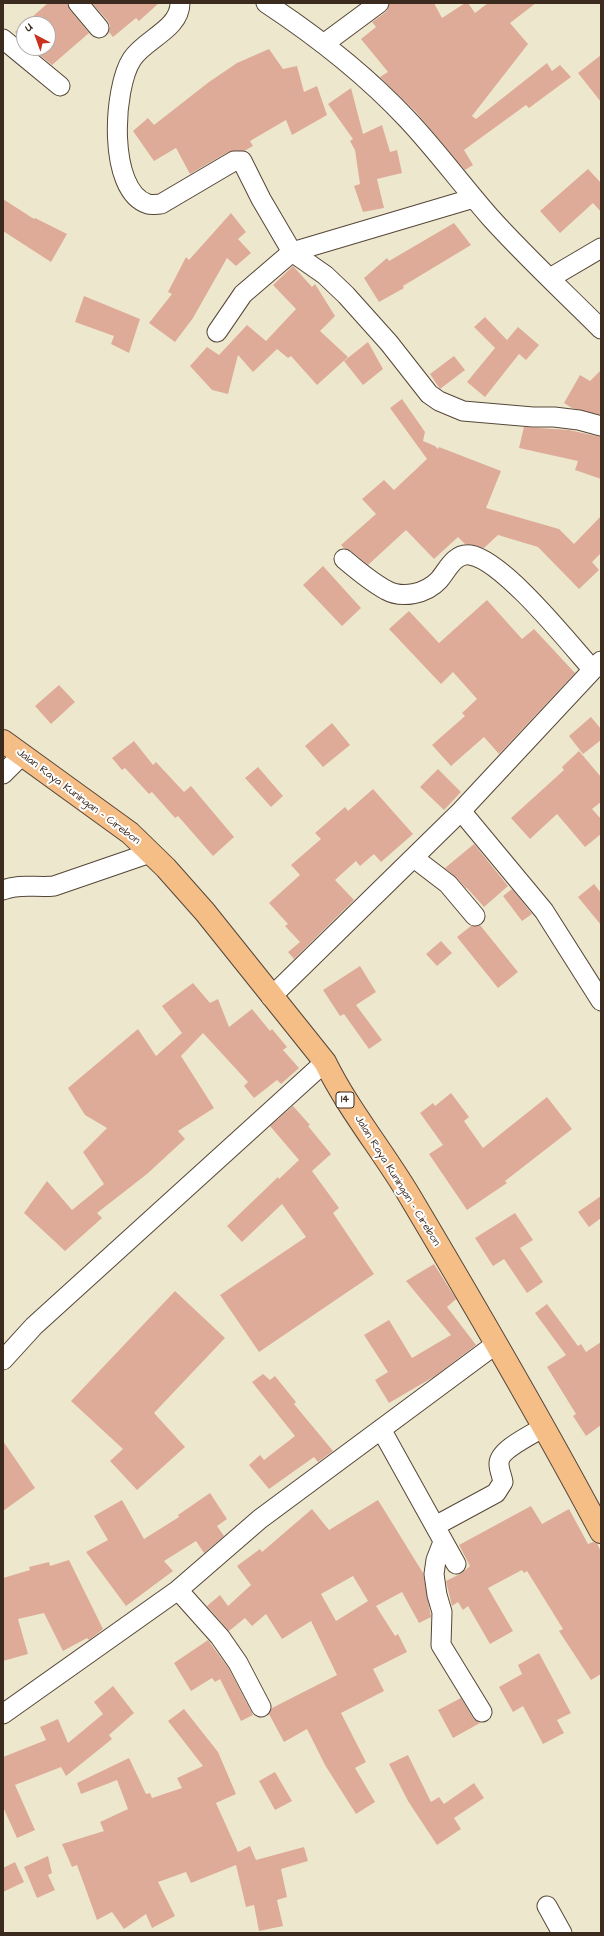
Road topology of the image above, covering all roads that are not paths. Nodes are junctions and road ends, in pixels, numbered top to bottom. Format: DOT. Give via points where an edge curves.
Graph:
graph roads {
  1 [pos="78,3"];
  2 [pos="180,3"];
  3 [pos="266,3"];
  4 [pos="379,3"];
  5 [pos="99,28"];
  6 [pos="3,39"];
  7 [pos="325,43"];
  8 [pos="60,86"];
  9 [pos="474,198"];
  10 [pos="601,248"];
  11 [pos="292,252"];
  12 [pos="550,278"];
  13 [pos="601,329"];
  14 [pos="217,332"];
  15 [pos="601,426"];
  16 [pos="344,559"];
  17 [pos="597,665"];
  18 [pos="3,741"];
  19 [pos="23,754"];
  20 [pos="3,774"];
  21 [pos="461,811"];
  22 [pos="150,852"];
  23 [pos="414,858"];
  24 [pos="3,890"];
  25 [pos="476,916"];
  26 [pos="271,997"];
  27 [pos="601,1001"];
  28 [pos="324,1062"];
  29 [pos="496,1344"];
  30 [pos="3,1360"];
  31 [pos="544,1427"];
  32 [pos="381,1429"];
  33 [pos="435,1526"];
  34 [pos="601,1532"];
  35 [pos="443,1542"];
  36 [pos="456,1564"];
  37 [pos="178,1590"];
  38 [pos="261,1707"];
  39 [pos="482,1712"];
  40 [pos="3,1714"];
  41 [pos="547,1906"];
  42 [pos="562,1933"];
  1 -- 5 [label="street"];
  2 -- 11 [label="street" via="177,17 132,58 123,77 118,100 117,132 120,162 125,178 132,192 148,204 161,204 234,161 242,161"];
  3 -- 7 [label="street"];
  4 -- 7 [label="street"];
  6 -- 8 [label="street"];
  7 -- 9 [label="street" via="354,66 409,121"];
  9 -- 11 [label="street"];
  9 -- 12 [label="street"];
  10 -- 12 [label="street"];
  11 -- 14 [label="street" via="243,294"];
  11 -- 15 [label="street" via="325,275 346,295 389,343 428,394 439,401 463,410 554,417"];
  12 -- 13 [label="street"];
  16 -- 17 [label="street" via="387,590 416,594 429,588 458,558 468,555 477,557 489,563 523,592"];
  17 -- 21 [label="street"];
  18 -- 19 [label="highway, Jalan Raya Kuningan - Cirebon / 14"];
  19 -- 20 [label="street"];
  19 -- 22 [label="highway, Jalan Raya Kuningan - Cirebon / 14" via="130,833"];
  21 -- 23 [label="street"];
  21 -- 27 [label="street" via="544,910"];
  22 -- 24 [label="street" via="54,886 15,886"];
  22 -- 26 [label="highway, Jalan Raya Kuningan - Cirebon / 14" via="205,912"];
  23 -- 25 [label="street" via="448,884"];
  23 -- 26 [label="street"];
  26 -- 28 [label="highway, Jalan Raya Kuningan - Cirebon / 14"];
  28 -- 29 [label="highway, Jalan Raya Kuningan - Cirebon / 14" via="338,1090 407,1193"];
  28 -- 30 [label="street" via="34,1326"];
  29 -- 31 [label="highway, Jalan Raya Kuningan - Cirebon / 14"];
  29 -- 32 [label="street"];
  31 -- 33 [label="street" via="505,1451 499,1464 503,1482 496,1493"];
  31 -- 34 [label="highway, Jalan Raya Kuningan - Cirebon / 14"];
  32 -- 33 [label="street"];
  32 -- 37 [label="street" via="260,1519"];
  33 -- 35 [label="street"];
  35 -- 36 [label="street"];
  35 -- 39 [label="street" via="434,1574 442,1612 441,1645"];
  37 -- 38 [label="street" via="220,1637 238,1663"];
  37 -- 40 [label="street"];
  41 -- 42 [label="street"];
}
